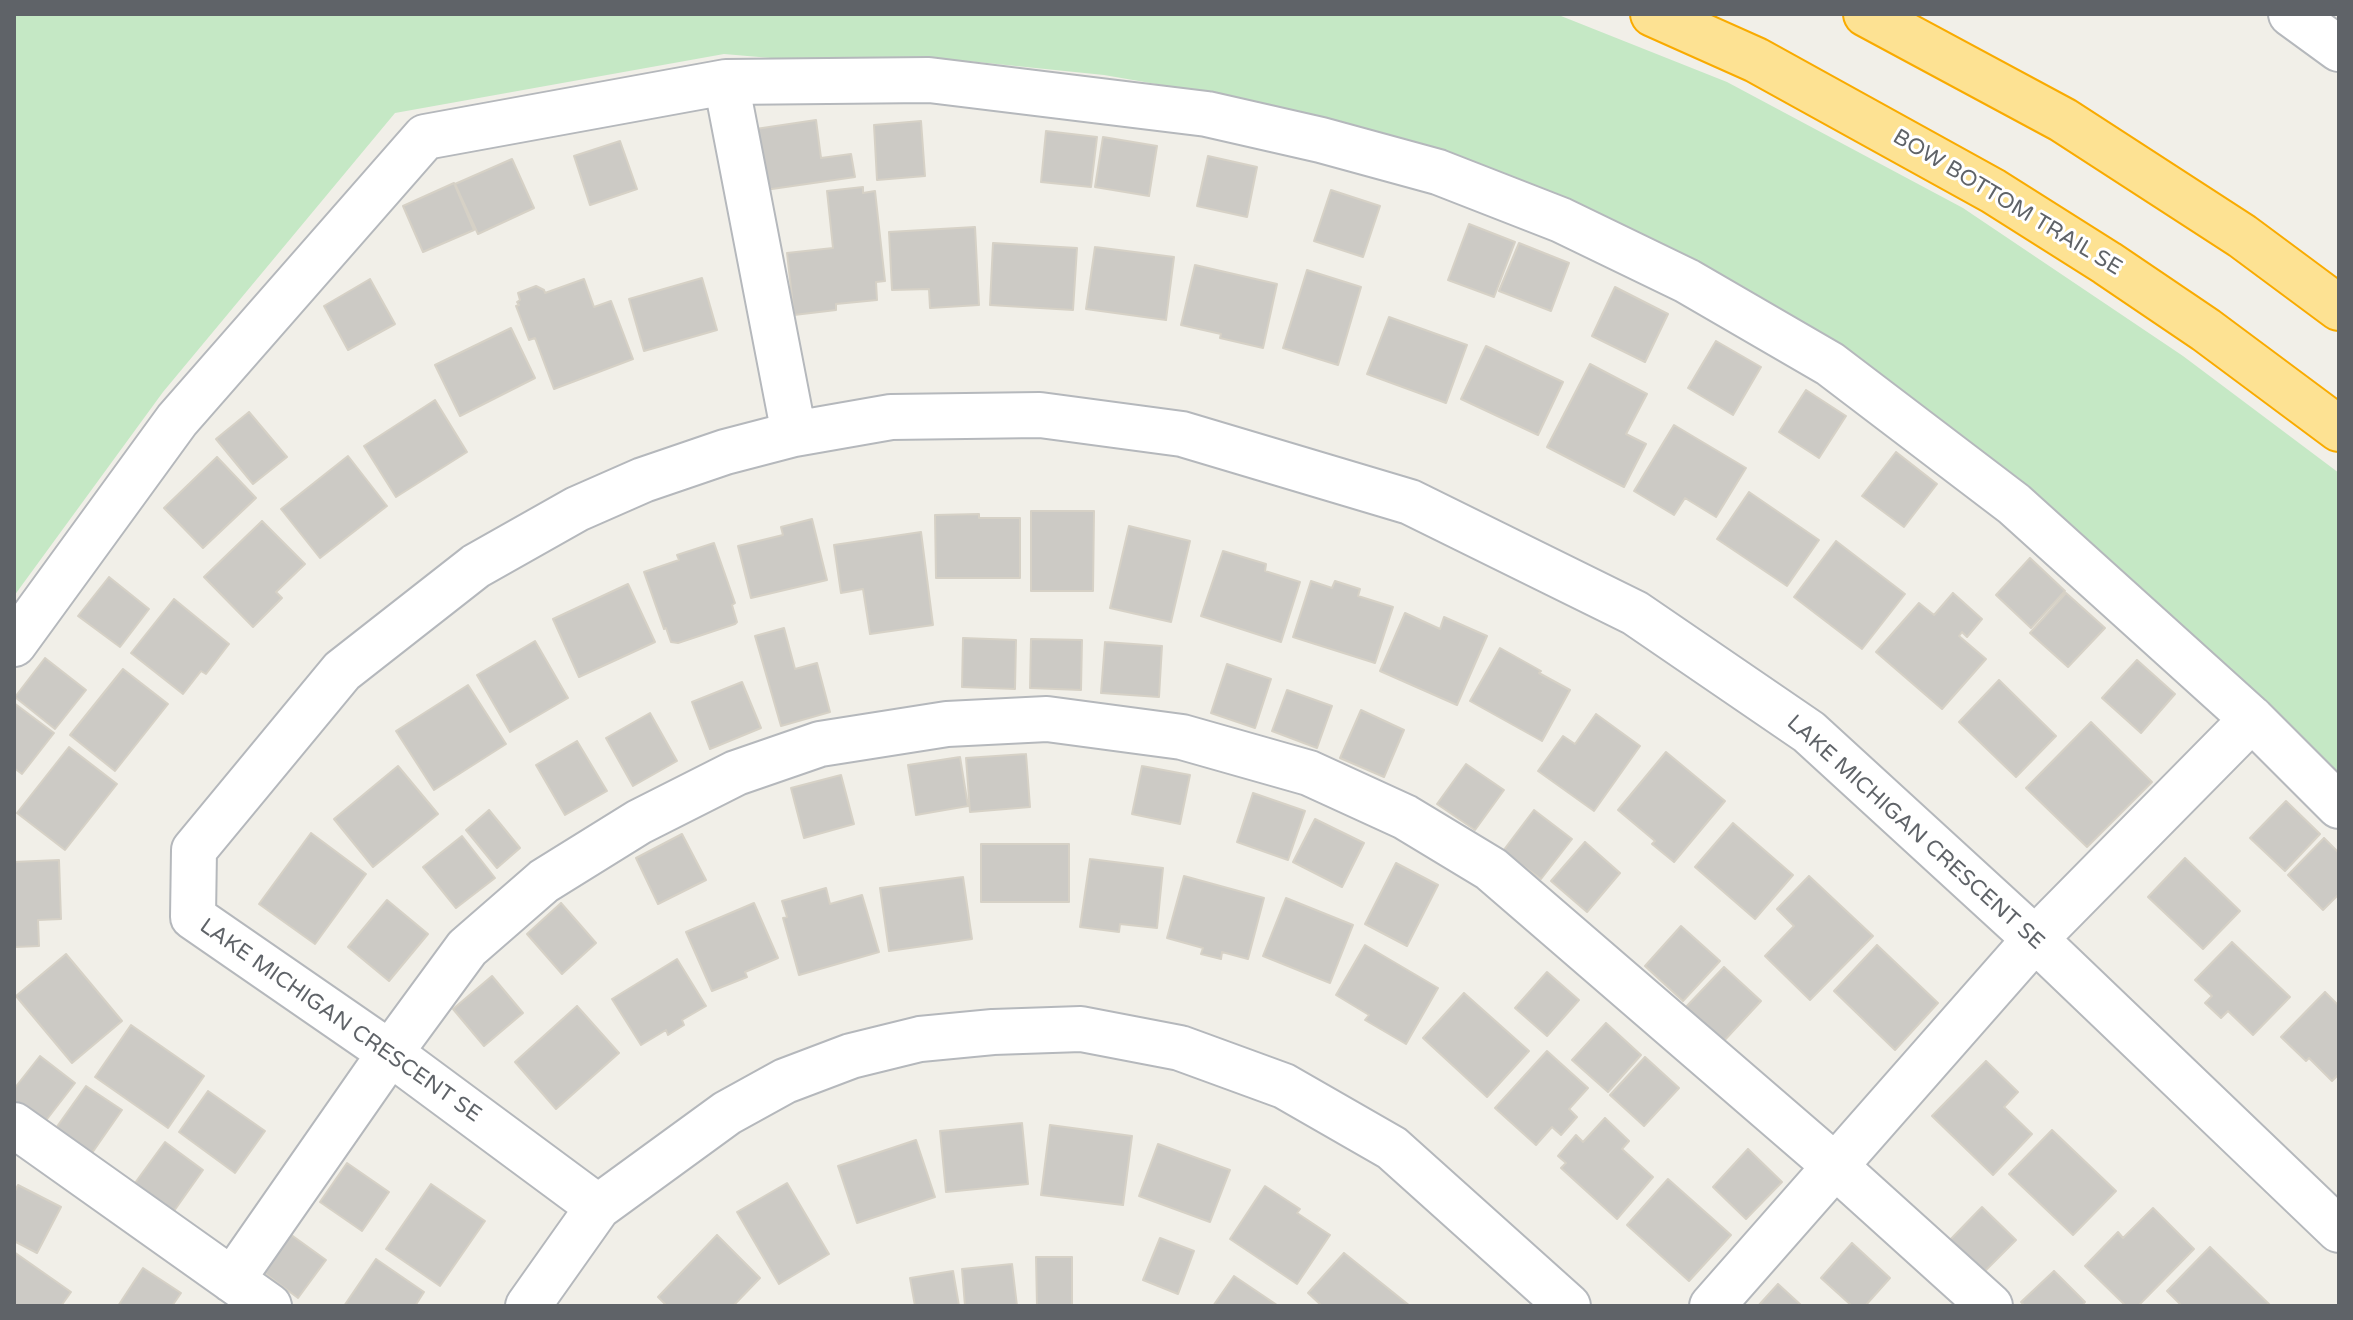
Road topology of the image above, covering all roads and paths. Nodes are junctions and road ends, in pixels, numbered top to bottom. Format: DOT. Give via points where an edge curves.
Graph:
graph roads {
  1 [pos="1653,14"];
  2 [pos="1866,14"];
  3 [pos="2291,14"];
  4 [pos="2339,49"];
  5 [pos="726,82"];
  6 [pos="2339,308"];
  7 [pos="2339,429"];
  8 [pos="794,434"];
  9 [pos="14,644"];
  10 [pos="2252,719"];
  11 [pos="2339,806"];
  12 [pos="2035,939"];
  13 [pos="390,1053"];
  14 [pos="14,1125"];
  15 [pos="1835,1166"];
  16 [pos="598,1207"];
  17 [pos="2339,1230"];
  18 [pos="232,1280"];
  19 [pos="269,1306"];
  20 [pos="528,1306"];
  21 [pos="1568,1306"];
  22 [pos="1712,1306"];
  23 [pos="1990,1306"];
  1 -- 7 [label="highway, BOW BOTTOM TRAIL SE" via="1756,60 1993,191 2206,330"];
  2 -- 6 [label="highway" via="2063,120 2242,236"];
  3 -- 4 [label="street"];
  5 -- 8 [label="street"];
  5 -- 9 [label="street" via="425,137 177,420"];
  5 -- 10 [label="street" via="929,80 1207,114 1438,172 1561,220 1687,281 1830,364 2014,504"];
  8 -- 12 [label="street, LAKE MICHIGAN CRESCENT SE" via="891,417 1040,415 1182,434 1410,502 1635,613 1809,732"];
  8 -- 13 [label="street, LAKE MICHIGAN CRESCENT SE" via="643,480 577,509 476,566 342,671 194,850 193,917"];
  10 -- 11 [label="street"];
  10 -- 12 [label="street"];
  12 -- 15 [label="street"];
  12 -- 17 [label="street, LAKE MICHIGAN CRESCENT SE"];
  13 -- 15 [label="street" via="467,948 544,881 639,822 736,773 820,744 947,724 1047,719 1182,737 1309,773 1405,817 1491,869"];
  13 -- 16 [label="street, LAKE MICHIGAN CRESCENT SE"];
  13 -- 18 [label="street"];
  14 -- 18 [label="street"];
  15 -- 22 [label="street"];
  15 -- 23 [label="street"];
  16 -- 20 [label="street"];
  16 -- 21 [label="street" via="727,1113 785,1081 851,1056 920,1039 1081,1029 1180,1048 1284,1086 1392,1148"];
  18 -- 19 [label="street"];
}
